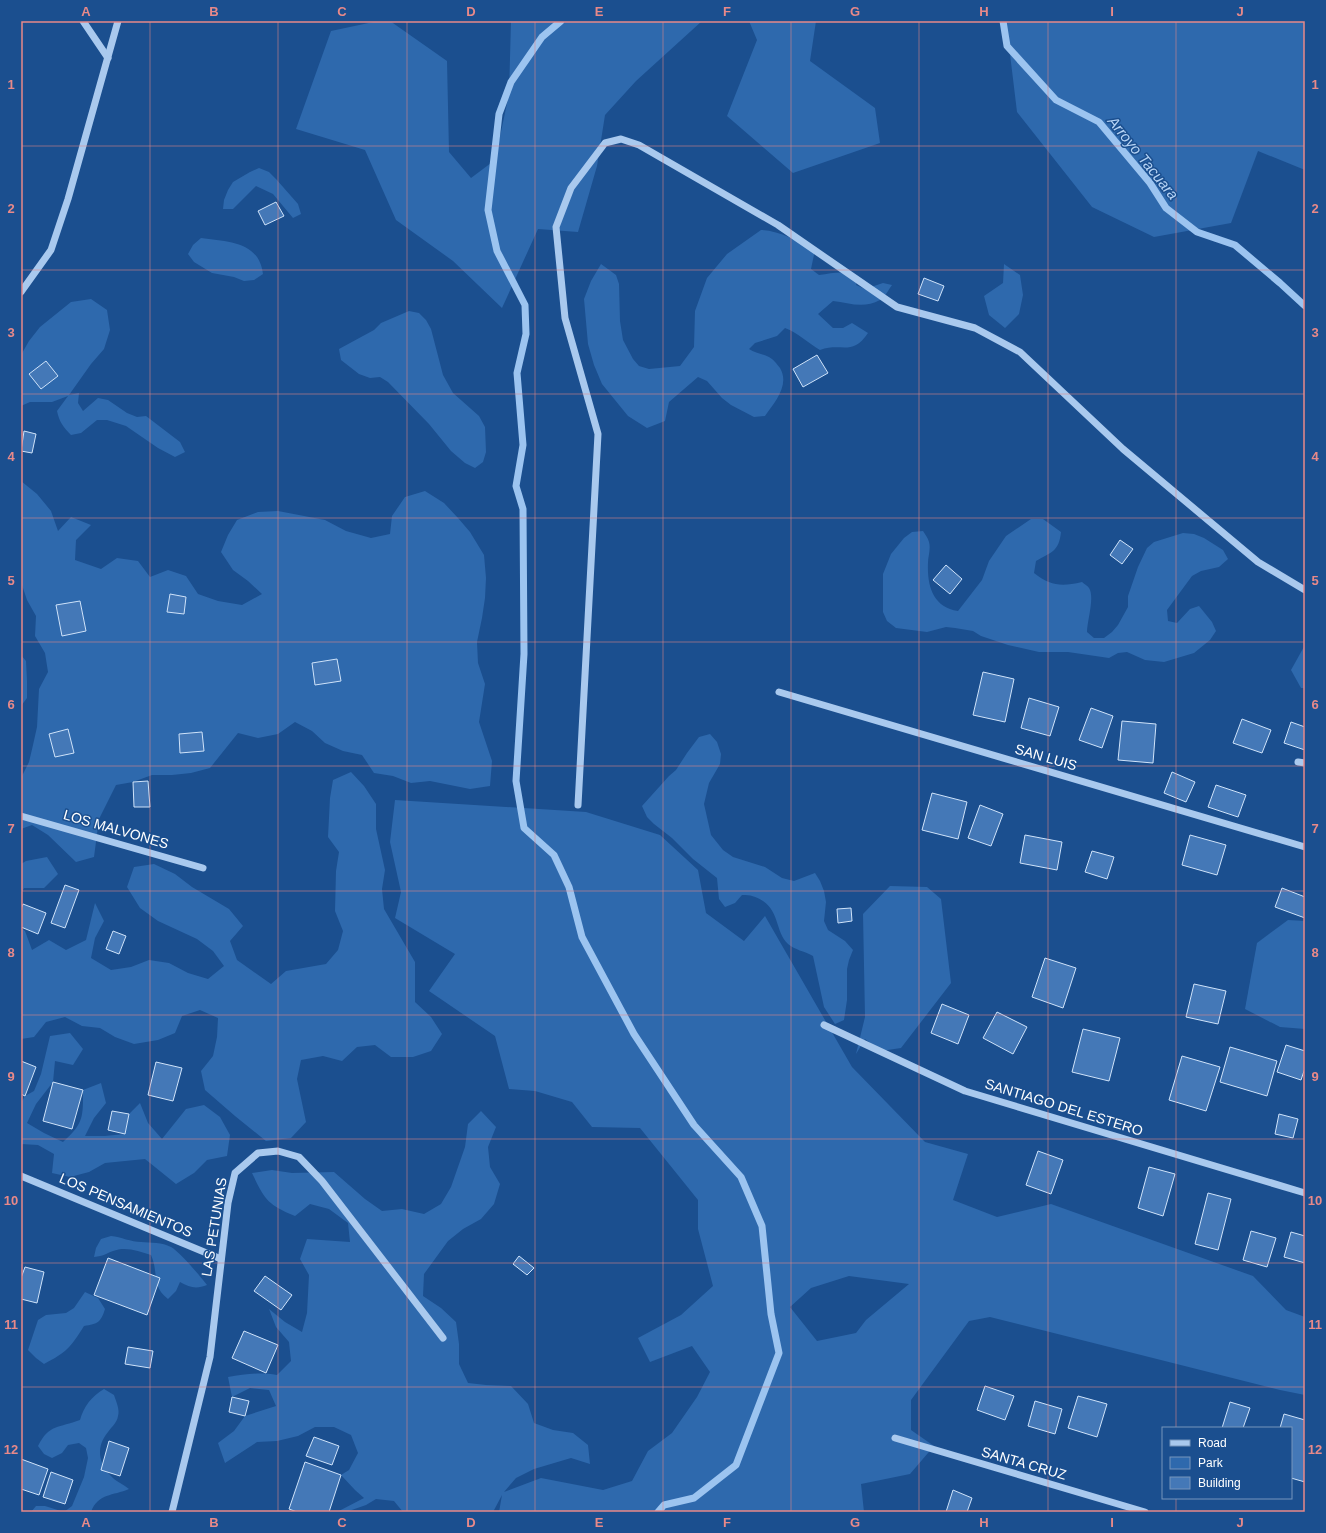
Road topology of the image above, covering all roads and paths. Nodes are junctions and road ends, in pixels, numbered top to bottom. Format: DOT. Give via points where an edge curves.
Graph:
graph roads {
  1 [pos="83,21"];
  2 [pos="118,21"];
  3 [pos="108,58"];
  4 [pos="21,292"];
  5 [pos="1305,590"];
  6 [pos="779,692"];
  7 [pos="578,805"];
  8 [pos="21,816"];
  9 [pos="1305,847"];
  10 [pos="203,868"];
  11 [pos="824,1025"];
  12 [pos="21,1176"];
  13 [pos="1305,1194"];
  14 [pos="222,1259"];
  15 [pos="443,1338"];
  16 [pos="895,1438"];
  17 [pos="172,1512"];
  18 [pos="1146,1512"];
  1 -- 3 [label="street"];
  2 -- 3 [label="street"];
  3 -- 4 [label="street" via="51,250"];
  5 -- 7 [label="street" via="1258,562 1123,449 1020,352 975,328 896,307 778,225 639,145 621,139 605,143 571,188 556,227 565,318 598,434"];
  6 -- 9 [label="street, SAN LUIS"];
  8 -- 10 [label="street, LOS MALVONES"];
  11 -- 13 [label="street, SANTIAGO DEL ESTERO" via="965,1091"];
  12 -- 14 [label="street, LOS PENSAMIENTOS"];
  14 -- 15 [label="street, LAS PETUNIAS" via="228,1203 235,1173 258,1153 278,1151 299,1157 322,1181"];
  14 -- 17 [label="street, LAS PETUNIAS" via="210,1357"];
  16 -- 18 [label="street, SANTA CRUZ"];
}
